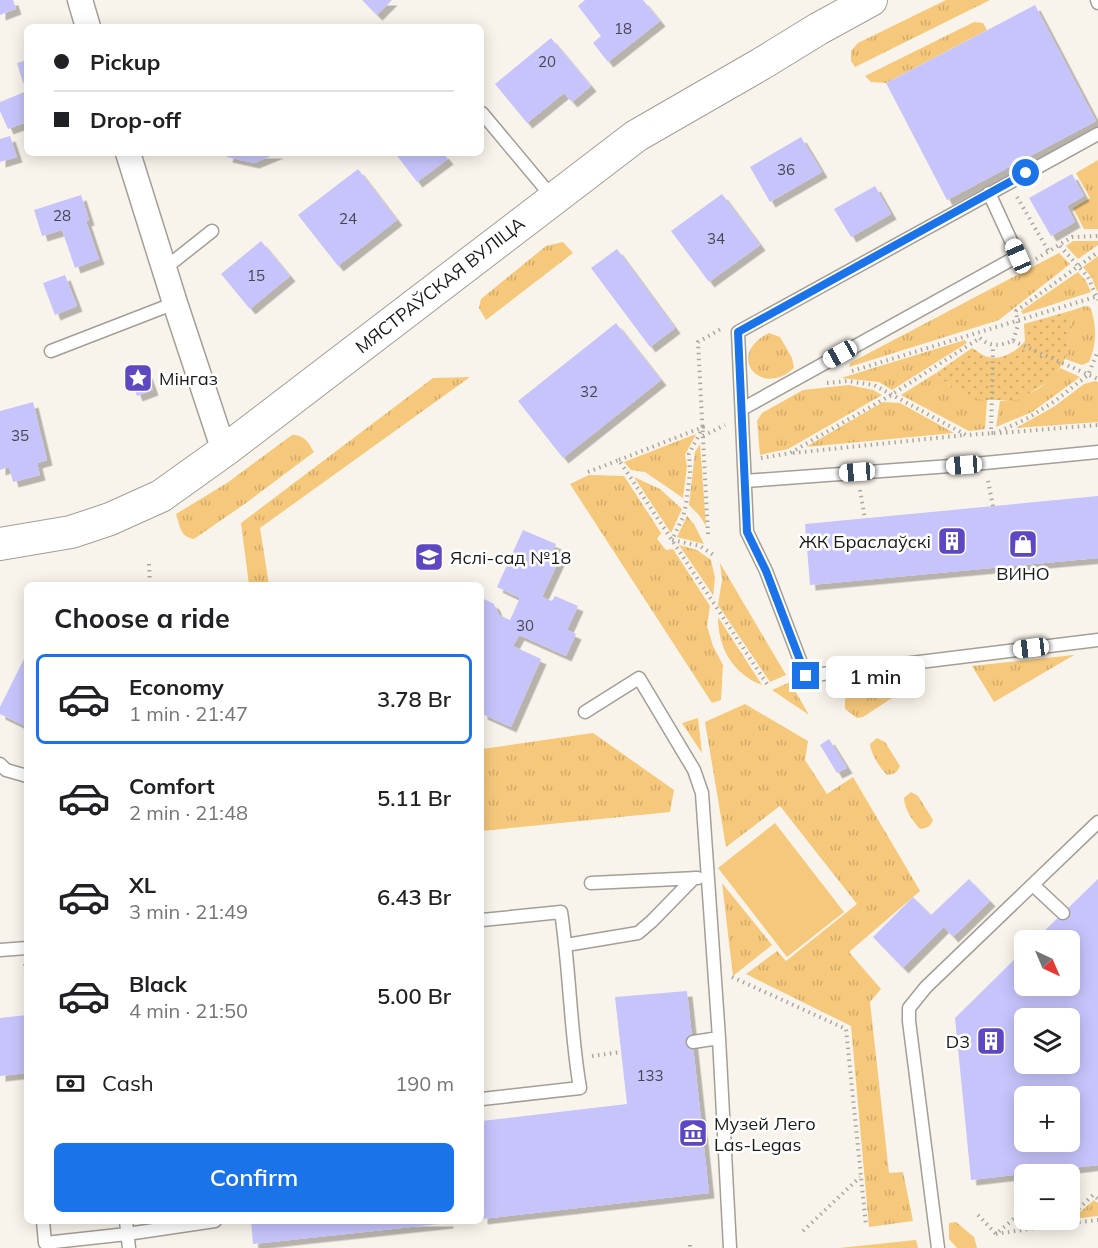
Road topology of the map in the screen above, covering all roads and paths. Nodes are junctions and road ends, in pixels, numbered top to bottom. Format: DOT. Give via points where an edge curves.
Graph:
graph roads {
  1 [pos="80,0"];
  2 [pos="871,0"];
  3 [pos="87,24"];
  4 [pos="484,115"];
  5 [pos="1098,134"];
  6 [pos="129,156"];
  7 [pos="989,193"];
  8 [pos="1016,195"];
  9 [pos="554,198"];
  10 [pos="212,231"];
  11 [pos="1060,246"];
  12 [pos="1048,252"];
  13 [pos="1098,252"];
  14 [pos="1078,266"];
  15 [pos="164,269"];
  16 [pos="1098,298"];
  17 [pos="175,303"];
  18 [pos="1017,321"];
  19 [pos="729,324"];
  20 [pos="975,334"];
  21 [pos="980,338"];
  22 [pos="1012,341"];
  23 [pos="993,345"];
  24 [pos="51,351"];
  25 [pos="1098,351"];
  26 [pos="844,374"];
  27 [pos="1088,375"];
  28 [pos="833,377"];
  29 [pos="1098,379"];
  30 [pos="891,395"];
  31 [pos="742,409"];
  32 [pos="1098,425"];
  33 [pos="702,427"];
  34 [pos="991,433"];
  35 [pos="966,435"];
  36 [pos="224,451"];
  37 [pos="1098,452"];
  38 [pos="790,453"];
  39 [pos="756,459"];
  40 [pos="619,460"];
  41 [pos="984,463"];
  42 [pos="588,472"];
  43 [pos="857,472"];
  44 [pos="745,481"];
  45 [pos="993,506"];
  46 [pos="865,519"];
  47 [pos="708,534"];
  48 [pos="672,540"];
  49 [pos="0,544"];
  50 [pos="716,556"];
  51 [pos="149,564"];
  52 [pos="150,582"];
  53 [pos="1098,640"];
  54 [pos="770,687"];
  55 [pos="585,712"];
  56 [pos="0,764"];
  57 [pos="24,775"];
  58 [pos="1098,822"];
  59 [pos="708,876"];
  60 [pos="694,878"];
  61 [pos="591,884"];
  62 [pos="1033,885"];
  63 [pos="1063,913"];
  64 [pos="484,920"];
  65 [pos="566,945"];
  66 [pos="24,948"];
  67 [pos="0,950"];
  68 [pos="732,977"];
  69 [pos="719,1038"];
  70 [pos="693,1041"];
  71 [pos="621,1052"];
  72 [pos="575,1058"];
  73 [pos="484,1100"];
  74 [pos="861,1176"];
  75 [pos="1098,1199"];
  76 [pos="1080,1207"];
  77 [pos="978,1215"];
  78 [pos="1014,1219"];
  79 [pos="1098,1220"];
  80 [pos="1080,1222"];
  81 [pos="43,1224"];
  82 [pos="126,1224"];
  83 [pos="195,1224"];
  84 [pos="866,1226"];
  85 [pos="1022,1230"];
  86 [pos="803,1231"];
  87 [pos="127,1234"];
  88 [pos="996,1234"];
  89 [pos="129,1248"];
  90 [pos="730,1248"];
  91 [pos="938,1248"];
  1 -- 3 [label="street"];
  2 -- 9 [label="street, МЯСТРАЎСКАЯ ВУЛІЦА" via="636,136"];
  4 -- 9 [label="lane"];
  5 -- 7 [label="lane"];
  6 -- 15 [label="street"];
  7 -- 31 [label="lane" via="738,332"];
  7 -- 31 [label="lane" via="1018,256"];
  8 -- 12 [label="path"];
  9 -- 36 [label="street, МЯСТРАЎСКАЯ ВУЛІЦА"];
  10 -- 15 [label="lane"];
  11 -- 14 [label="path"];
  13 -- 14 [label="path"];
  14 -- 16 [label="path"];
  14 -- 18 [label="path" via="1016,311"];
  15 -- 17 [label="street"];
  16 -- 18 [label="path"];
  17 -- 24 [label="lane"];
  17 -- 36 [label="street"];
  18 -- 20 [label="path"];
  18 -- 22 [label="path"];
  19 -- 33 [label="path" via="698,342"];
  20 -- 21 [label="path"];
  20 -- 26 [label="path"];
  21 -- 23 [label="path"];
  21 -- 30 [label="path"];
  22 -- 23 [label="path"];
  22 -- 27 [label="path"];
  23 -- 34 [label="path"];
  25 -- 27 [label="path"];
  27 -- 29 [label="path"];
  27 -- 34 [label="path" via="1028,418"];
  28 -- 30 [label="path" via="823,382 874,385"];
  30 -- 35 [label="path"];
  30 -- 38 [label="path"];
  31 -- 44 [label="lane"];
  32 -- 34 [label="path"];
  33 -- 40 [label="path"];
  33 -- 47 [label="path"];
  33 -- 48 [label="path" via="689,454 686,505"];
  34 -- 35 [label="path"];
  35 -- 38 [label="path"];
  36 -- 49 [label="street, МЯСТРАЎСКАЯ ВУЛІЦА" via="161,495 110,519 71,532"];
  37 -- 41 [label="lane"];
  38 -- 39 [label="path"];
  40 -- 42 [label="path"];
  40 -- 48 [label="path"];
  41 -- 43 [label="lane"];
  41 -- 45 [label="path"];
  43 -- 44 [label="lane"];
  43 -- 46 [label="path"];
  44 -- 53 [label="lane" via="747,532 806,676"];
  48 -- 50 [label="path" via="700,546"];
  48 -- 54 [label="path"];
  51 -- 52 [label="path"];
  55 -- 59 [label="lane" via="639,678 694,770 702,793"];
  56 -- 57 [label="lane"];
  58 -- 62 [label="lane"];
  59 -- 60 [label="lane"];
  59 -- 69 [label="lane"];
  60 -- 61 [label="lane"];
  60 -- 65 [label="lane" via="638,933"];
  62 -- 63 [label="lane"];
  62 -- 91 [label="lane" via="909,1008"];
  64 -- 65 [label="lane" via="561,912"];
  65 -- 72 [label="lane"];
  66 -- 67 [label="lane"];
  68 -- 74 [label="path" via="846,1029"];
  69 -- 70 [label="lane"];
  69 -- 90 [label="lane"];
  71 -- 72 [label="path"];
  72 -- 73 [label="lane" via="580,1088"];
  74 -- 84 [label="path"];
  74 -- 86 [label="path"];
  75 -- 76 [label="path" via="1093,1195"];
  77 -- 88 [label="path"];
  78 -- 88 [label="path"];
  79 -- 80 [label="path"];
  81 -- 87 [label="lane" via="45,1243"];
  82 -- 87 [label="lane"];
  83 -- 87 [label="lane"];
  85 -- 88 [label="path"];
  87 -- 89 [label="lane"];
}
